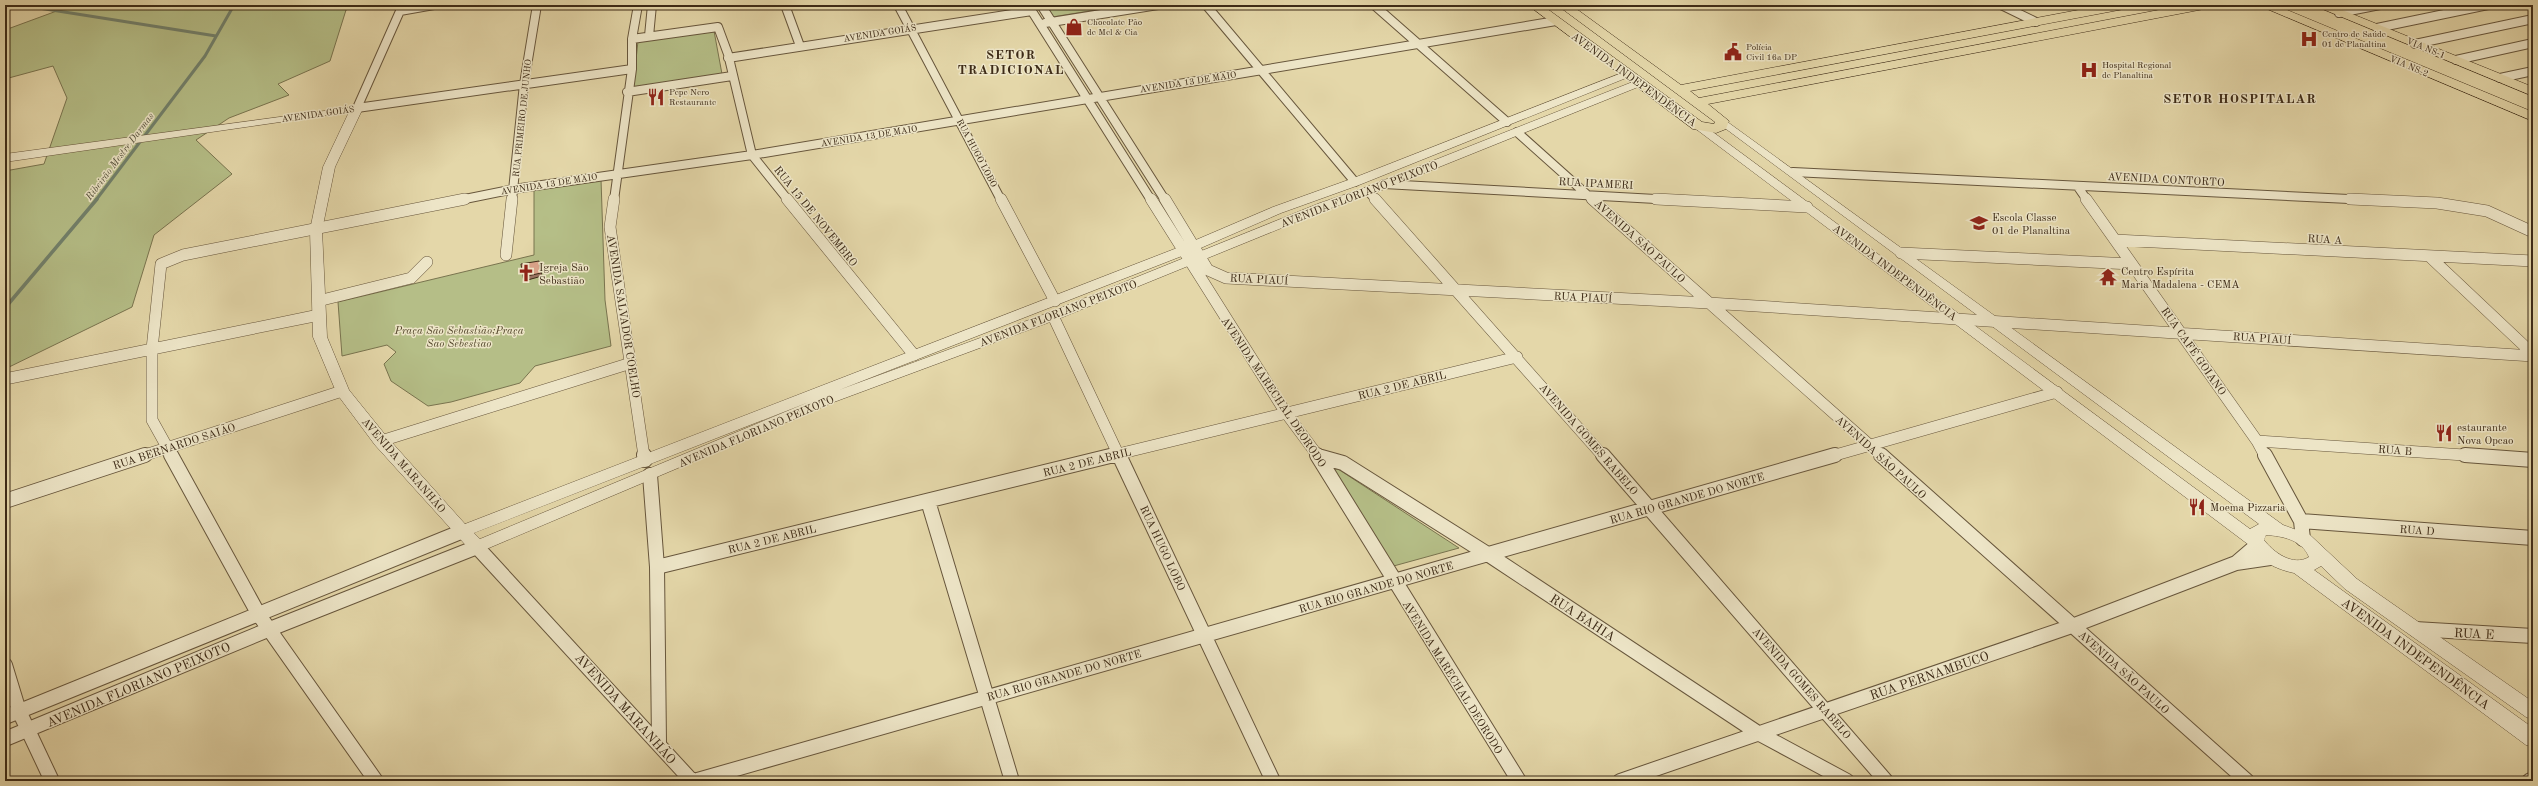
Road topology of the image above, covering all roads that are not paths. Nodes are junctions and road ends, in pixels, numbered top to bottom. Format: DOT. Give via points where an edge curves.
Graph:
graph roads {
  1 [pos="434,5"];
  2 [pos="537,5"];
  3 [pos="638,5"];
  4 [pos="652,5"];
  5 [pos="785,5"];
  6 [pos="898,5"];
  7 [pos="1041,5"];
  8 [pos="1158,5"];
  9 [pos="1206,5"];
  10 [pos="1374,5"];
  11 [pos="1534,5"];
  12 [pos="1563,5"];
  13 [pos="2000,5"];
  14 [pos="2124,5"];
  15 [pos="2128,5"];
  16 [pos="2204,5"];
  17 [pos="2264,5"];
  18 [pos="2319,5"];
  19 [pos="2380,5"];
  20 [pos="2488,5"];
  21 [pos="1029,7"];
  22 [pos="2339,13"];
  23 [pos="2133,17"];
  24 [pos="2533,19"];
  25 [pos="1556,21"];
  26 [pos="1052,22"];
  27 [pos="2036,22"];
  28 [pos="1040,24"];
  29 [pos="909,26"];
  30 [pos="2377,28"];
  31 [pos="649,36"];
  32 [pos="632,39"];
  33 [pos="1948,39"];
  34 [pos="1612,41"];
  35 [pos="2533,43"];
  36 [pos="800,44"];
  37 [pos="1417,44"];
  38 [pos="2415,44"];
  39 [pos="1589,46"];
  40 [pos="1972,48"];
  41 [pos="728,56"];
  42 [pos="1633,56"];
  43 [pos="1856,56"];
  44 [pos="1843,58"];
  45 [pos="1609,60"];
  46 [pos="2456,60"];
  47 [pos="1797,67"];
  48 [pos="1869,68"];
  49 [pos="632,69"];
  50 [pos="1262,70"];
  51 [pos="2533,70"];
  52 [pos="1627,74"];
  53 [pos="732,76"];
  54 [pos="2500,78"];
  55 [pos="1814,79"];
  56 [pos="1717,82"];
  57 [pos="1639,83"];
  58 [pos="524,84"];
  59 [pos="1680,89"];
  60 [pos="627,92"];
  61 [pos="2533,92"];
  62 [pos="1734,95"];
  63 [pos="1099,97"];
  64 [pos="1566,98"];
  65 [pos="1086,99"];
  66 [pos="1698,102"];
  67 [pos="1581,107"];
  68 [pos="357,108"];
  69 [pos="2533,117"];
  70 [pos="960,120"];
  71 [pos="1722,121"];
  72 [pos="1506,122"];
  73 [pos="1698,126"];
  74 [pos="1517,132"];
  75 [pos="1746,138"];
  76 [pos="1453,143"];
  77 [pos="1721,143"];
  78 [pos="1468,151"];
  79 [pos="1428,153"];
  80 [pos="752,155"];
  81 [pos="5,158"];
  82 [pos="1443,161"];
  83 [pos="1793,172"];
  84 [pos="618,173"];
  85 [pos="1356,182"];
  86 [pos="1384,184"];
  87 [pos="2078,187"];
  88 [pos="514,189"];
  89 [pos="1368,191"];
  90 [pos="1587,194"];
  91 [pos="1319,201"];
  92 [pos="1807,207"];
  93 [pos="1277,210"];
  94 [pos="1848,213"];
  95 [pos="1821,218"];
  96 [pos="1291,219"];
  97 [pos="316,230"];
  98 [pos="2533,232"];
  99 [pos="2115,240"];
  100 [pos="1192,254"];
  101 [pos="506,255"];
  102 [pos="1906,256"];
  103 [pos="2430,256"];
  104 [pos="2533,261"];
  105 [pos="427,262"];
  106 [pos="1884,264"];
  107 [pos="2132,264"];
  108 [pos="1208,270"];
  109 [pos="1457,290"];
  110 [pos="1055,301"];
  111 [pos="1709,303"];
  112 [pos="318,308"];
  113 [pos="1053,316"];
  114 [pos="1959,320"];
  115 [pos="1991,321"];
  116 [pos="999,322"];
  117 [pos="1011,332"];
  118 [pos="2181,333"];
  119 [pos="965,336"];
  120 [pos="977,344"];
  121 [pos="152,349"];
  122 [pos="914,355"];
  123 [pos="2533,355"];
  124 [pos="1517,357"];
  125 [pos="631,363"];
  126 [pos="869,378"];
  127 [pos="5,379"];
  128 [pos="342,391"];
  129 [pos="2057,392"];
  130 [pos="826,394"];
  131 [pos="1286,413"];
  132 [pos="381,441"];
  133 [pos="2257,441"];
  134 [pos="1868,446"];
  135 [pos="167,449"];
  136 [pos="1119,454"];
  137 [pos="1318,456"];
  138 [pos="645,460"];
  139 [pos="2533,460"];
  140 [pos="650,475"];
  141 [pos="928,500"];
  142 [pos="5,501"];
  143 [pos="1650,509"];
  144 [pos="2300,521"];
  145 [pos="2277,529"];
  146 [pos="463,531"];
  147 [pos="2533,538"];
  148 [pos="2256,543"];
  149 [pos="2309,544"];
  150 [pos="477,547"];
  151 [pos="1489,555"];
  152 [pos="2270,558"];
  153 [pos="2236,563"];
  154 [pos="657,567"];
  155 [pos="2298,567"];
  156 [pos="1394,582"];
  157 [pos="259,615"];
  158 [pos="2072,626"];
  159 [pos="270,629"];
  160 [pos="2415,629"];
  161 [pos="1205,636"];
  162 [pos="2533,636"];
  163 [pos="5,665"];
  164 [pos="986,697"];
  165 [pos="1826,710"];
  166 [pos="2533,712"];
  167 [pos="12,714"];
  168 [pos="29,729"];
  169 [pos="1758,733"];
  170 [pos="5,739"];
  171 [pos="2533,739"];
  172 [pos="659,743"];
  173 [pos="2533,779"];
  174 [pos="52,781"];
  175 [pos="376,781"];
  176 [pos="693,781"];
  177 [pos="1012,781"];
  178 [pos="1273,781"];
  179 [pos="1519,781"];
  180 [pos="1620,781"];
  181 [pos="1847,781"];
  182 [pos="1886,781"];
  183 [pos="2247,781"];
  184 [pos="2529,781"];
  1 -- 68 [label="street, AVENIDA MARANHÃO" via="400,11"];
  2 -- 58 [label="street, RUA PRIMEIRO DE JUNHO"];
  3 -- 32 [label="street, AVENIDA SALVADOR COELHO"];
  4 -- 31 [label="street"];
  5 -- 36 [label="street"];
  6 -- 29 [label="street, RUA HUGO LOBO"];
  7 -- 26 [label="street, AVENIDA MARECHAL DEORODO"];
  8 -- 26 [label="street"];
  9 -- 50 [label="street"];
  10 -- 37 [label="street"];
  11 -- 25 [label="main road, AVENIDA INDEPENDÊNCIA"];
  12 -- 34 [label="main road, AVENIDA INDEPENDÊNCIA"];
  13 -- 27 [label="street"];
  14 -- 27 [label="main road"];
  15 -- 23 [label="main road" via="2136,10 2137,13"];
  16 -- 23 [label="main road"];
  17 -- 69 [label="main road, VIA NS-2"];
  18 -- 22 [label="main road, VIA NS-1"];
  19 -- 22 [label="street"];
  20 -- 30 [label="street"];
  21 -- 28 [label="street, AVENIDA MARECHAL DEORODO"];
  21 -- 29 [label="street, AVENIDA GOIÁS"];
  22 -- 30 [label="main road, VIA NS-1"];
  23 -- 40 [label="main road"];
  24 -- 38 [label="street"];
  25 -- 37 [label="street, AVENIDA 13 DE MAIO"];
  25 -- 39 [label="main road, AVENIDA INDEPENDÊNCIA"];
  26 -- 28 [label="street"];
  26 -- 63 [label="street, AVENIDA MARECHAL DEORODO"];
  27 -- 33 [label="main road"];
  28 -- 65 [label="street, AVENIDA MARECHAL DEORODO"];
  29 -- 36 [label="street, AVENIDA GOIÁS"];
  29 -- 70 [label="street, RUA HUGO LOBO"];
  30 -- 38 [label="main road, VIA NS-1"];
  31 -- 32 [label="street"];
  31 -- 41 [label="street, RUA 15 DE NOVEMBRO" via="718,27"];
  32 -- 49 [label="street, AVENIDA SALVADOR COELHO"];
  33 -- 40 [label="main road"];
  33 -- 43 [label="main road"];
  34 -- 39 [label="main road" via="1603,46"];
  34 -- 42 [label="main road, AVENIDA INDEPENDÊNCIA"];
  35 -- 46 [label="street"];
  36 -- 41 [label="street, AVENIDA GOIÁS"];
  37 -- 50 [label="street, AVENIDA 13 DE MAIO"];
  37 -- 72 [label="street"];
  38 -- 46 [label="main road, VIA NS-1"];
  39 -- 45 [label="main road, AVENIDA INDEPENDÊNCIA"];
  40 -- 48 [label="main road"];
  41 -- 53 [label="street, RUA 15 DE NOVEMBRO"];
  42 -- 45 [label="main road" via="1615,54"];
  42 -- 59 [label="main road, AVENIDA INDEPENDÊNCIA"];
  43 -- 44 [label="main road"];
  43 -- 48 [label="main road"];
  44 -- 47 [label="main road"];
  44 -- 48 [label="main road"];
  45 -- 52 [label="main road, AVENIDA INDEPENDÊNCIA"];
  46 -- 54 [label="main road, VIA NS-1"];
  47 -- 55 [label="main road"];
  47 -- 56 [label="main road"];
  48 -- 55 [label="main road"];
  49 -- 58 [label="street, AVENIDA GOIÁS"];
  49 -- 60 [label="street, AVENIDA SALVADOR COELHO"];
  50 -- 63 [label="street, AVENIDA 13 DE MAIO"];
  50 -- 85 [label="street"];
  51 -- 54 [label="street"];
  52 -- 57 [label="main road, AVENIDA INDEPENDÊNCIA"];
  52 -- 64 [label="street, AVENIDA FLORIANO PEIXOTO"];
  53 -- 60 [label="street"];
  53 -- 80 [label="street, RUA 15 DE NOVEMBRO"];
  54 -- 61 [label="main road, VIA NS-1"];
  55 -- 62 [label="main road"];
  56 -- 59 [label="main road"];
  56 -- 62 [label="main road"];
  57 -- 67 [label="street, AVENIDA FLORIANO PEIXOTO"];
  57 -- 73 [label="main road, AVENIDA INDEPENDÊNCIA"];
  58 -- 68 [label="street, AVENIDA GOIÁS"];
  58 -- 88 [label="street, RUA PRIMEIRO DE JUNHO"];
  59 -- 66 [label="main road, AVENIDA INDEPENDÊNCIA"];
  60 -- 84 [label="street, AVENIDA SALVADOR COELHO"];
  62 -- 66 [label="main road"];
  63 -- 65 [label="street, AVENIDA 13 DE MAIO"];
  63 -- 100 [label="street, AVENIDA MARECHAL DEORODO"];
  64 -- 67 [label="street"];
  64 -- 72 [label="street, AVENIDA FLORIANO PEIXOTO"];
  65 -- 70 [label="street, AVENIDA 13 DE MAIO"];
  65 -- 100 [label="street, AVENIDA MARECHAL DEORODO"];
  66 -- 71 [label="main road, AVENIDA INDEPENDÊNCIA"];
  67 -- 74 [label="street, AVENIDA FLORIANO PEIXOTO"];
  68 -- 81 [label="street, AVENIDA GOIÁS"];
  68 -- 97 [label="street, AVENIDA MARANHÃO" via="329,167"];
  70 -- 80 [label="street, AVENIDA 13 DE MAIO"];
  70 -- 110 [label="street, RUA HUGO LOBO"];
  71 -- 73 [label="main road" via="1721,126 1716,128"];
  71 -- 75 [label="street, AVENIDA INDEPENDÊNCIA"];
  72 -- 76 [label="street, AVENIDA FLORIANO PEIXOTO"];
  73 -- 77 [label="street, AVENIDA INDEPENDÊNCIA"];
  74 -- 78 [label="street, AVENIDA FLORIANO PEIXOTO"];
  74 -- 90 [label="street, AVENIDA SÃO PAULO"];
  75 -- 77 [label="street" via="1730,137"];
  75 -- 83 [label="street, AVENIDA INDEPENDÊNCIA"];
  76 -- 78 [label="street" via="1451,148 1454,150"];
  76 -- 79 [label="street, AVENIDA FLORIANO PEIXOTO"];
  77 -- 92 [label="street, AVENIDA INDEPENDÊNCIA"];
  78 -- 82 [label="street, AVENIDA FLORIANO PEIXOTO"];
  79 -- 82 [label="street" via="1444,154 1447,156"];
  79 -- 85 [label="street, AVENIDA FLORIANO PEIXOTO"];
  80 -- 84 [label="street, AVENIDA 13 DE MAIO"];
  80 -- 122 [label="street, RUA 15 DE NOVEMBRO"];
  82 -- 86 [label="street, AVENIDA FLORIANO PEIXOTO"];
  83 -- 87 [label="street, AVENIDA CONTORTO"];
  83 -- 94 [label="street, AVENIDA INDEPENDÊNCIA"];
  84 -- 88 [label="street, AVENIDA 13 DE MAIO"];
  84 -- 125 [label="street, AVENIDA SALVADOR COELHO" via="610,227"];
  85 -- 91 [label="street, AVENIDA FLORIANO PEIXOTO"];
  86 -- 89 [label="street, AVENIDA FLORIANO PEIXOTO"];
  86 -- 90 [label="street, RUA IPAMERI"];
  87 -- 98 [label="street, AVENIDA CONTORTO" via="2437,203 2487,211"];
  87 -- 99 [label="street, RUA CAFÉ GOIANO"];
  88 -- 97 [label="street, AVENIDA 13 DE MAIO"];
  88 -- 101 [label="street, RUA PRIMEIRO DE JUNHO"];
  89 -- 91 [label="street, AVENIDA FLORIANO PEIXOTO"];
  89 -- 109 [label="street, AVENIDA GOMES RABELO"];
  90 -- 92 [label="street, RUA IPAMERI"];
  90 -- 111 [label="street, AVENIDA SÃO PAULO"];
  91 -- 93 [label="street, AVENIDA FLORIANO PEIXOTO"];
  91 -- 96 [label="street, AVENIDA FLORIANO PEIXOTO"];
  92 -- 95 [label="street, AVENIDA INDEPENDÊNCIA"];
  93 -- 96 [label="street" via="1290,212"];
  93 -- 100 [label="street, AVENIDA FLORIANO PEIXOTO"];
  94 -- 95 [label="street" via="1840,209 1826,208 1820,210"];
  94 -- 102 [label="street, AVENIDA INDEPENDÊNCIA"];
  95 -- 106 [label="street, AVENIDA INDEPENDÊNCIA"];
  96 -- 100 [label="street, AVENIDA FLORIANO PEIXOTO"];
  97 -- 112 [label="street, AVENIDA MARANHÃO"];
  97 -- 121 [label="street, AVENIDA 13 DE MAIO" via="183,255 161,264"];
  99 -- 103 [label="street, RUA A"];
  99 -- 107 [label="street, RUA CAFÉ GOIANO"];
  100 -- 108 [label="street, AVENIDA MARECHAL DEORODO"];
  100 -- 110 [label="street, AVENIDA FLORIANO PEIXOTO"];
  100 -- 113 [label="street, AVENIDA FLORIANO PEIXOTO"];
  100 -- 131 [label="street, AVENIDA MARECHAL DEORODO"];
  102 -- 106 [label="street" via="1912,265 1907,268 1893,268"];
  102 -- 107 [label="street"];
  102 -- 115 [label="street, AVENIDA INDEPENDÊNCIA"];
  103 -- 104 [label="street, RUA A"];
  103 -- 123 [label="street"];
  105 -- 112 [label="street" via="410,278"];
  106 -- 114 [label="street, AVENIDA INDEPENDÊNCIA"];
  107 -- 118 [label="street, RUA CAFÉ GOIANO"];
  108 -- 109 [label="street, RUA PIAUÍ" via="1226,278"];
  109 -- 111 [label="street, RUA PIAUÍ"];
  109 -- 124 [label="street, AVENIDA GOMES RABELO"];
  110 -- 116 [label="street, AVENIDA FLORIANO PEIXOTO"];
  111 -- 114 [label="street, RUA PIAUÍ"];
  111 -- 134 [label="street, AVENIDA SÃO PAULO"];
  112 -- 121 [label="street"];
  112 -- 128 [label="street, AVENIDA MARANHÃO" via="320,337"];
  113 -- 117 [label="street, AVENIDA FLORIANO PEIXOTO"];
  113 -- 136 [label="street, RUA HUGO LOBO"];
  114 -- 115 [label="street, RUA PIAUÍ"];
  114 -- 129 [label="street, AVENIDA INDEPENDÊNCIA"];
  115 -- 118 [label="street, RUA PIAUÍ"];
  115 -- 145 [label="street, AVENIDA INDEPENDÊNCIA"];
  116 -- 117 [label="street" via="1000,328"];
  116 -- 119 [label="street, AVENIDA FLORIANO PEIXOTO"];
  117 -- 120 [label="street, AVENIDA FLORIANO PEIXOTO"];
  118 -- 123 [label="street, RUA PIAUÍ"];
  118 -- 133 [label="street, RUA CAFÉ GOIANO"];
  119 -- 120 [label="street" via="975,338"];
  119 -- 122 [label="street, AVENIDA FLORIANO PEIXOTO"];
  120 -- 126 [label="street, AVENIDA FLORIANO PEIXOTO"];
  121 -- 127 [label="street"];
  121 -- 135 [label="street" via="152,420"];
  122 -- 126 [label="street, AVENIDA FLORIANO PEIXOTO"];
  124 -- 131 [label="street, RUA 2 DE ABRIL"];
  124 -- 143 [label="street, AVENIDA GOMES RABELO"];
  125 -- 132 [label="street"];
  125 -- 138 [label="street, AVENIDA SALVADOR COELHO"];
  126 -- 130 [label="street, AVENIDA FLORIANO PEIXOTO"];
  128 -- 132 [label="street, AVENIDA MARANHÃO"];
  128 -- 135 [label="street, RUA BERNARDO SAIÃO"];
  129 -- 134 [label="street, RUA RIO GRANDE DO NORTE"];
  129 -- 148 [label="street, AVENIDA INDEPENDÊNCIA"];
  130 -- 138 [label="street, AVENIDA FLORIANO PEIXOTO"];
  130 -- 140 [label="street, AVENIDA FLORIANO PEIXOTO"];
  131 -- 136 [label="street, RUA 2 DE ABRIL"];
  131 -- 137 [label="street, AVENIDA MARECHAL DEORODO"];
  132 -- 146 [label="street, AVENIDA MARANHÃO"];
  133 -- 139 [label="street, RUA B"];
  133 -- 144 [label="street, RUA CAFÉ GOIANO"];
  134 -- 143 [label="street, RUA RIO GRANDE DO NORTE"];
  134 -- 158 [label="street, AVENIDA SÃO PAULO"];
  135 -- 142 [label="street, RUA BERNARDO SAIÃO"];
  135 -- 157 [label="street"];
  136 -- 141 [label="street, RUA 2 DE ABRIL"];
  136 -- 161 [label="street, RUA HUGO LOBO"];
  137 -- 151 [label="street, RUA BAHIA" via="1343,463"];
  137 -- 156 [label="street, AVENIDA MARECHAL DEORODO"];
  138 -- 146 [label="street, AVENIDA FLORIANO PEIXOTO"];
  140 -- 150 [label="street, AVENIDA FLORIANO PEIXOTO"];
  140 -- 154 [label="street"];
  141 -- 154 [label="street, RUA 2 DE ABRIL"];
  141 -- 164 [label="street"];
  143 -- 151 [label="street, RUA RIO GRANDE DO NORTE"];
  143 -- 165 [label="street, AVENIDA GOMES RABELO"];
  144 -- 147 [label="street, RUA D"];
  144 -- 149 [label="street, RUA CAFÉ GOIANO"];
  145 -- 148 [label="street" via="2264,529 2256,533"];
  145 -- 149 [label="street, AVENIDA INDEPENDÊNCIA"];
  146 -- 150 [label="street"];
  146 -- 157 [label="street, AVENIDA FLORIANO PEIXOTO"];
  148 -- 152 [label="street, AVENIDA INDEPENDÊNCIA"];
  148 -- 153 [label="street, RUA PERNAMBUCO"];
  149 -- 155 [label="street" via="2318,560 2311,566"];
  149 -- 160 [label="street, AVENIDA INDEPENDÊNCIA" via="2351,584"];
  150 -- 159 [label="street, AVENIDA FLORIANO PEIXOTO"];
  150 -- 172 [label="street, AVENIDA MARANHÃO"];
  151 -- 156 [label="street, RUA RIO GRANDE DO NORTE"];
  151 -- 169 [label="street, RUA BAHIA"];
  152 -- 153 [label="street, RUA PERNAMBUCO"];
  152 -- 155 [label="street, AVENIDA INDEPENDÊNCIA"];
  153 -- 158 [label="street, RUA PERNAMBUCO"];
  154 -- 172 [label="street"];
  155 -- 171 [label="street, AVENIDA INDEPENDÊNCIA"];
  156 -- 161 [label="street, RUA RIO GRANDE DO NORTE"];
  156 -- 179 [label="street, AVENIDA MARECHAL DEORODO"];
  157 -- 159 [label="street"];
  157 -- 167 [label="street, AVENIDA FLORIANO PEIXOTO"];
  158 -- 165 [label="street, RUA PERNAMBUCO"];
  158 -- 183 [label="street, AVENIDA SÃO PAULO"];
  159 -- 168 [label="street, AVENIDA FLORIANO PEIXOTO"];
  159 -- 175 [label="street"];
  160 -- 162 [label="street, RUA E"];
  160 -- 166 [label="street, AVENIDA INDEPENDÊNCIA"];
  161 -- 164 [label="street, RUA RIO GRANDE DO NORTE"];
  161 -- 178 [label="street, RUA HUGO LOBO"];
  163 -- 167 [label="street"];
  164 -- 176 [label="street, RUA RIO GRANDE DO NORTE"];
  164 -- 177 [label="street"];
  165 -- 169 [label="street, RUA PERNAMBUCO"];
  165 -- 182 [label="street, AVENIDA GOMES RABELO"];
  167 -- 168 [label="street"];
  168 -- 170 [label="street, AVENIDA FLORIANO PEIXOTO"];
  168 -- 174 [label="street"];
  169 -- 180 [label="street, RUA PERNAMBUCO"];
  169 -- 181 [label="street, RUA BAHIA"];
  172 -- 176 [label="street, AVENIDA MARANHÃO"];
  173 -- 184 [label="street"];
}
